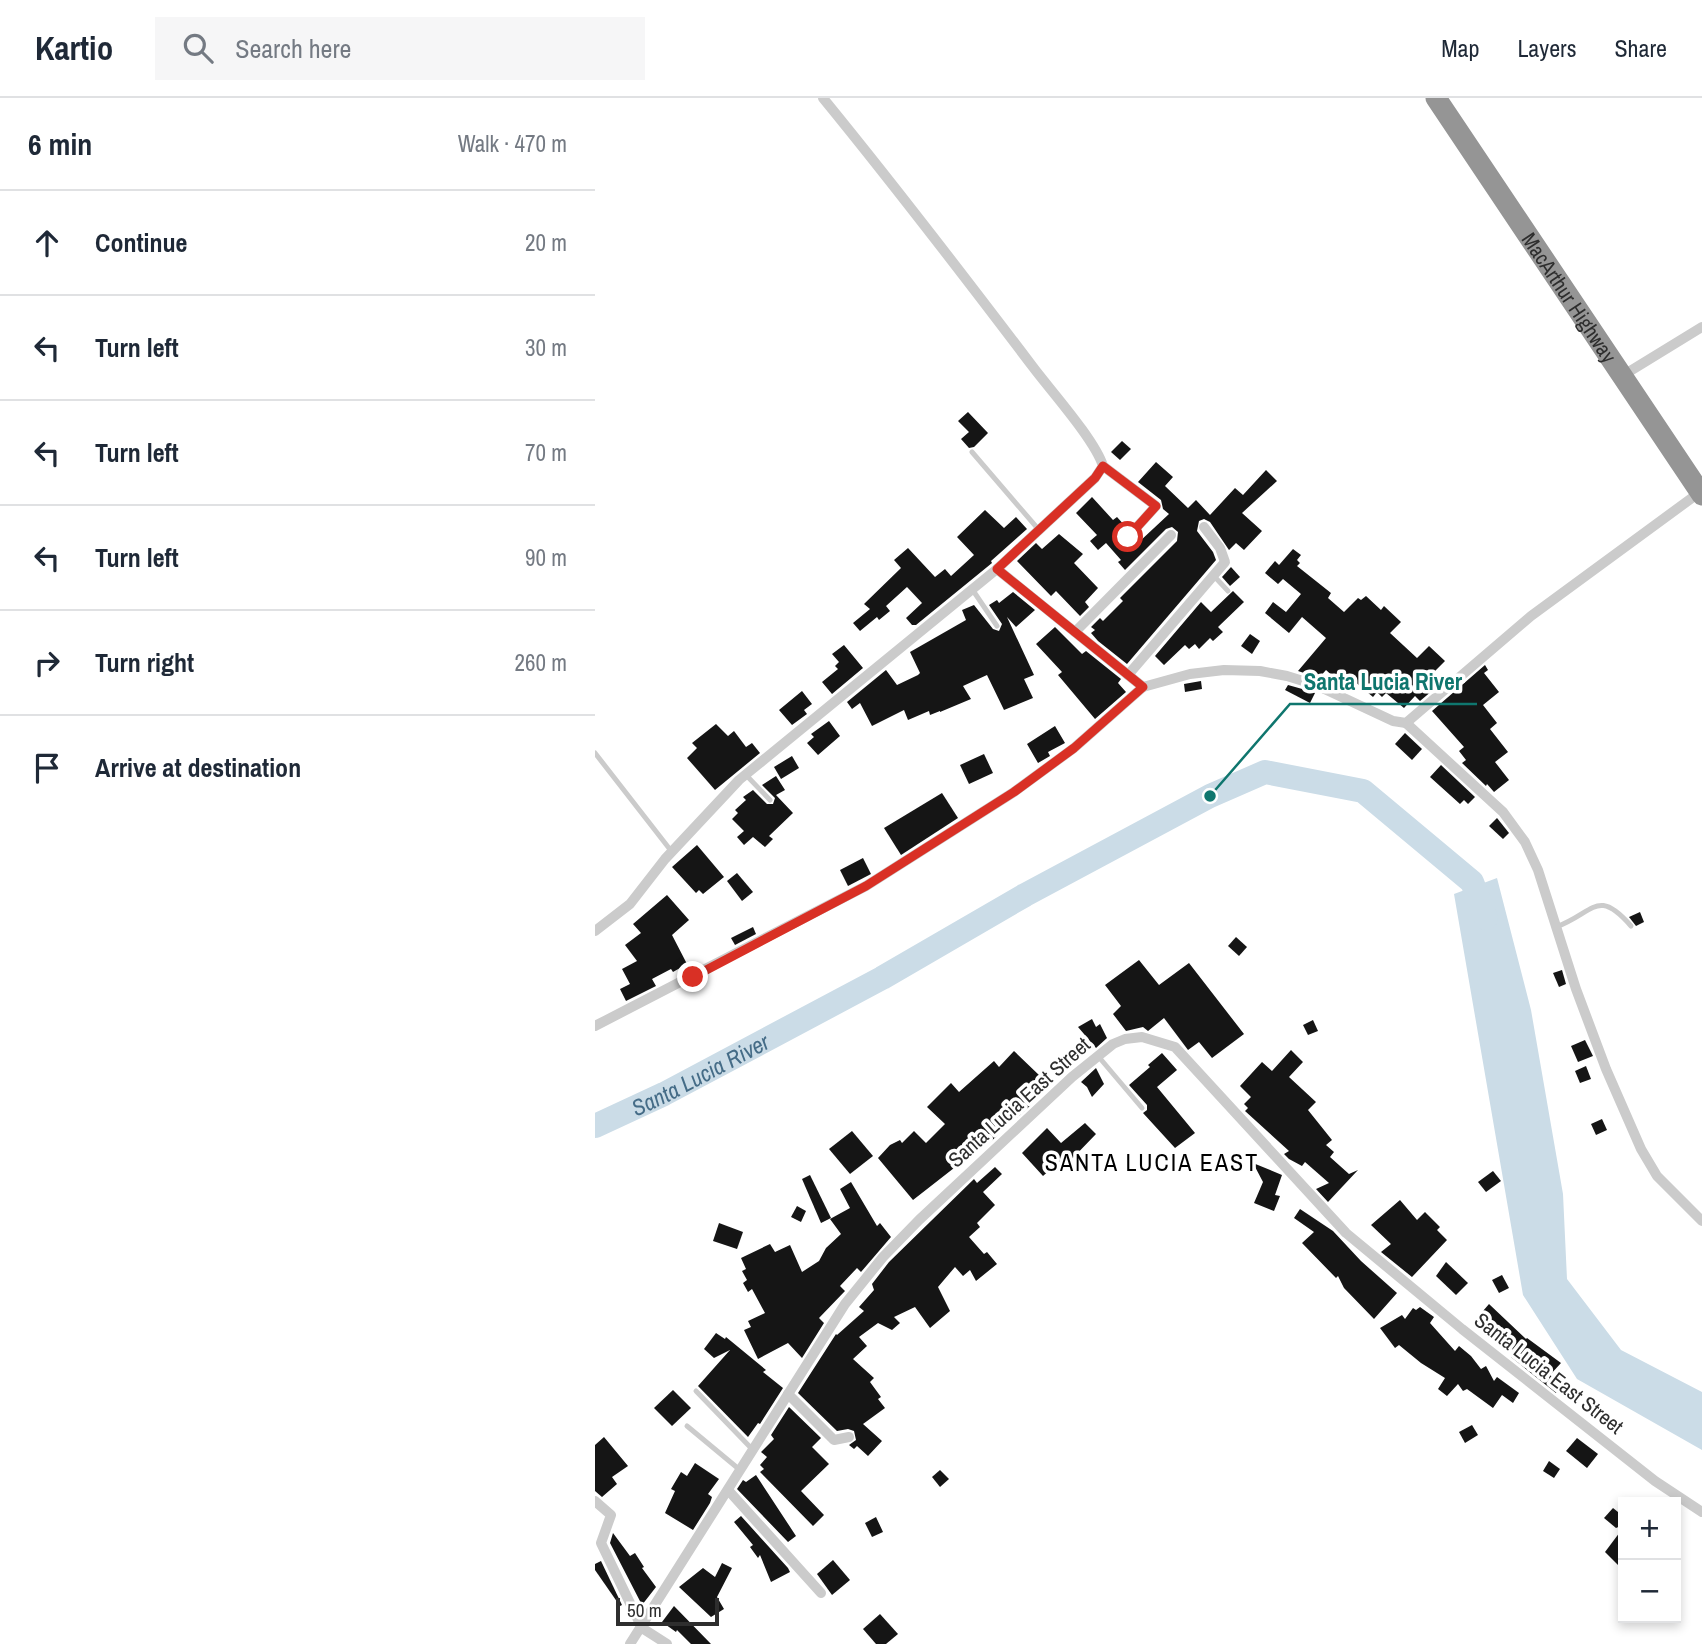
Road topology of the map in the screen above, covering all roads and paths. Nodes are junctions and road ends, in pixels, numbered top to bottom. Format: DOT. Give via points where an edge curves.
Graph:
graph roads {
  1 [pos="823,98"];
  2 [pos="1436,98"];
  3 [pos="1702,327"];
  4 [pos="1622,376"];
  5 [pos="972,452"];
  6 [pos="1103,466"];
  7 [pos="1701,494"];
  8 [pos="1204,527"];
  9 [pos="1039,530"];
  10 [pos="1171,535"];
  11 [pos="1128,537"];
  12 [pos="997,569"];
  13 [pos="1213,575"];
  14 [pos="972,589"];
  15 [pos="1228,591"];
  16 [pos="997,626"];
  17 [pos="1075,632"];
  18 [pos="1128,675"];
  19 [pos="1143,687"];
  20 [pos="1406,723"];
  21 [pos="595,752"];
  22 [pos="746,775"];
  23 [pos="770,800"];
  24 [pos="672,852"];
  25 [pos="1631,926"];
  26 [pos="1556,927"];
  27 [pos="595,931"];
  28 [pos="595,1027"];
  29 [pos="1098,1056"];
  30 [pos="1142,1108"];
  31 [pos="1702,1221"];
  32 [pos="696,1391"];
  33 [pos="788,1394"];
  34 [pos="687,1426"];
  35 [pos="849,1437"];
  36 [pos="753,1450"];
  37 [pos="740,1470"];
  38 [pos="727,1490"];
  39 [pos="595,1501"];
  40 [pos="1702,1511"];
  41 [pos="821,1593"];
  42 [pos="642,1628"];
  43 [pos="630,1644"];
  44 [pos="667,1644"];
  1 -- 6 [label="street" via="1044,381"];
  2 -- 4 [label="highway, MacArthur Highway"];
  3 -- 4 [label="street"];
  4 -- 7 [label="highway, MacArthur Highway"];
  5 -- 9 [label="lane"];
  6 -- 9 [label="street"];
  6 -- 11 [label="street" via="1156,506"];
  7 -- 20 [label="street" via="1531,616"];
  8 -- 13 [label="street" via="1225,557"];
  9 -- 12 [label="street"];
  10 -- 17 [label="street"];
  12 -- 14 [label="street"];
  12 -- 17 [label="street"];
  13 -- 15 [label="lane"];
  13 -- 18 [label="street"];
  14 -- 16 [label="lane"];
  14 -- 22 [label="street"];
  17 -- 18 [label="street"];
  18 -- 19 [label="street"];
  19 -- 20 [label="street" via="1224,670 1278,673"];
  19 -- 28 [label="street" via="1074,748 1014,792 866,886"];
  20 -- 26 [label="street" via="1508,817 1534,858"];
  21 -- 24 [label="lane"];
  22 -- 23 [label="lane"];
  22 -- 24 [label="street"];
  24 -- 27 [label="street" via="630,904"];
  25 -- 26 [label="lane" via="1602,904"];
  26 -- 31 [label="street" via="1606,1069 1641,1149 1662,1182"];
  29 -- 30 [label="lane"];
  29 -- 33 [label="street, Santa Lucia East Street" via="883,1257 845,1304"];
  29 -- 40 [label="street, Santa Lucia East Street" via="1113,1044 1142,1037 1175,1047 1346,1233 1655,1481"];
  32 -- 36 [label="lane"];
  33 -- 35 [label="street" via="834,1440"];
  33 -- 36 [label="street, Santa Lucia East Street"];
  34 -- 37 [label="lane"];
  36 -- 37 [label="street, Santa Lucia East Street"];
  37 -- 38 [label="street, Santa Lucia East Street"];
  38 -- 41 [label="street"];
  38 -- 42 [label="street, Santa Lucia East Street"];
  39 -- 42 [label="street" via="611,1515 601,1543"];
  42 -- 43 [label="street, Santa Lucia East Street"];
  42 -- 44 [label="street"];
}
